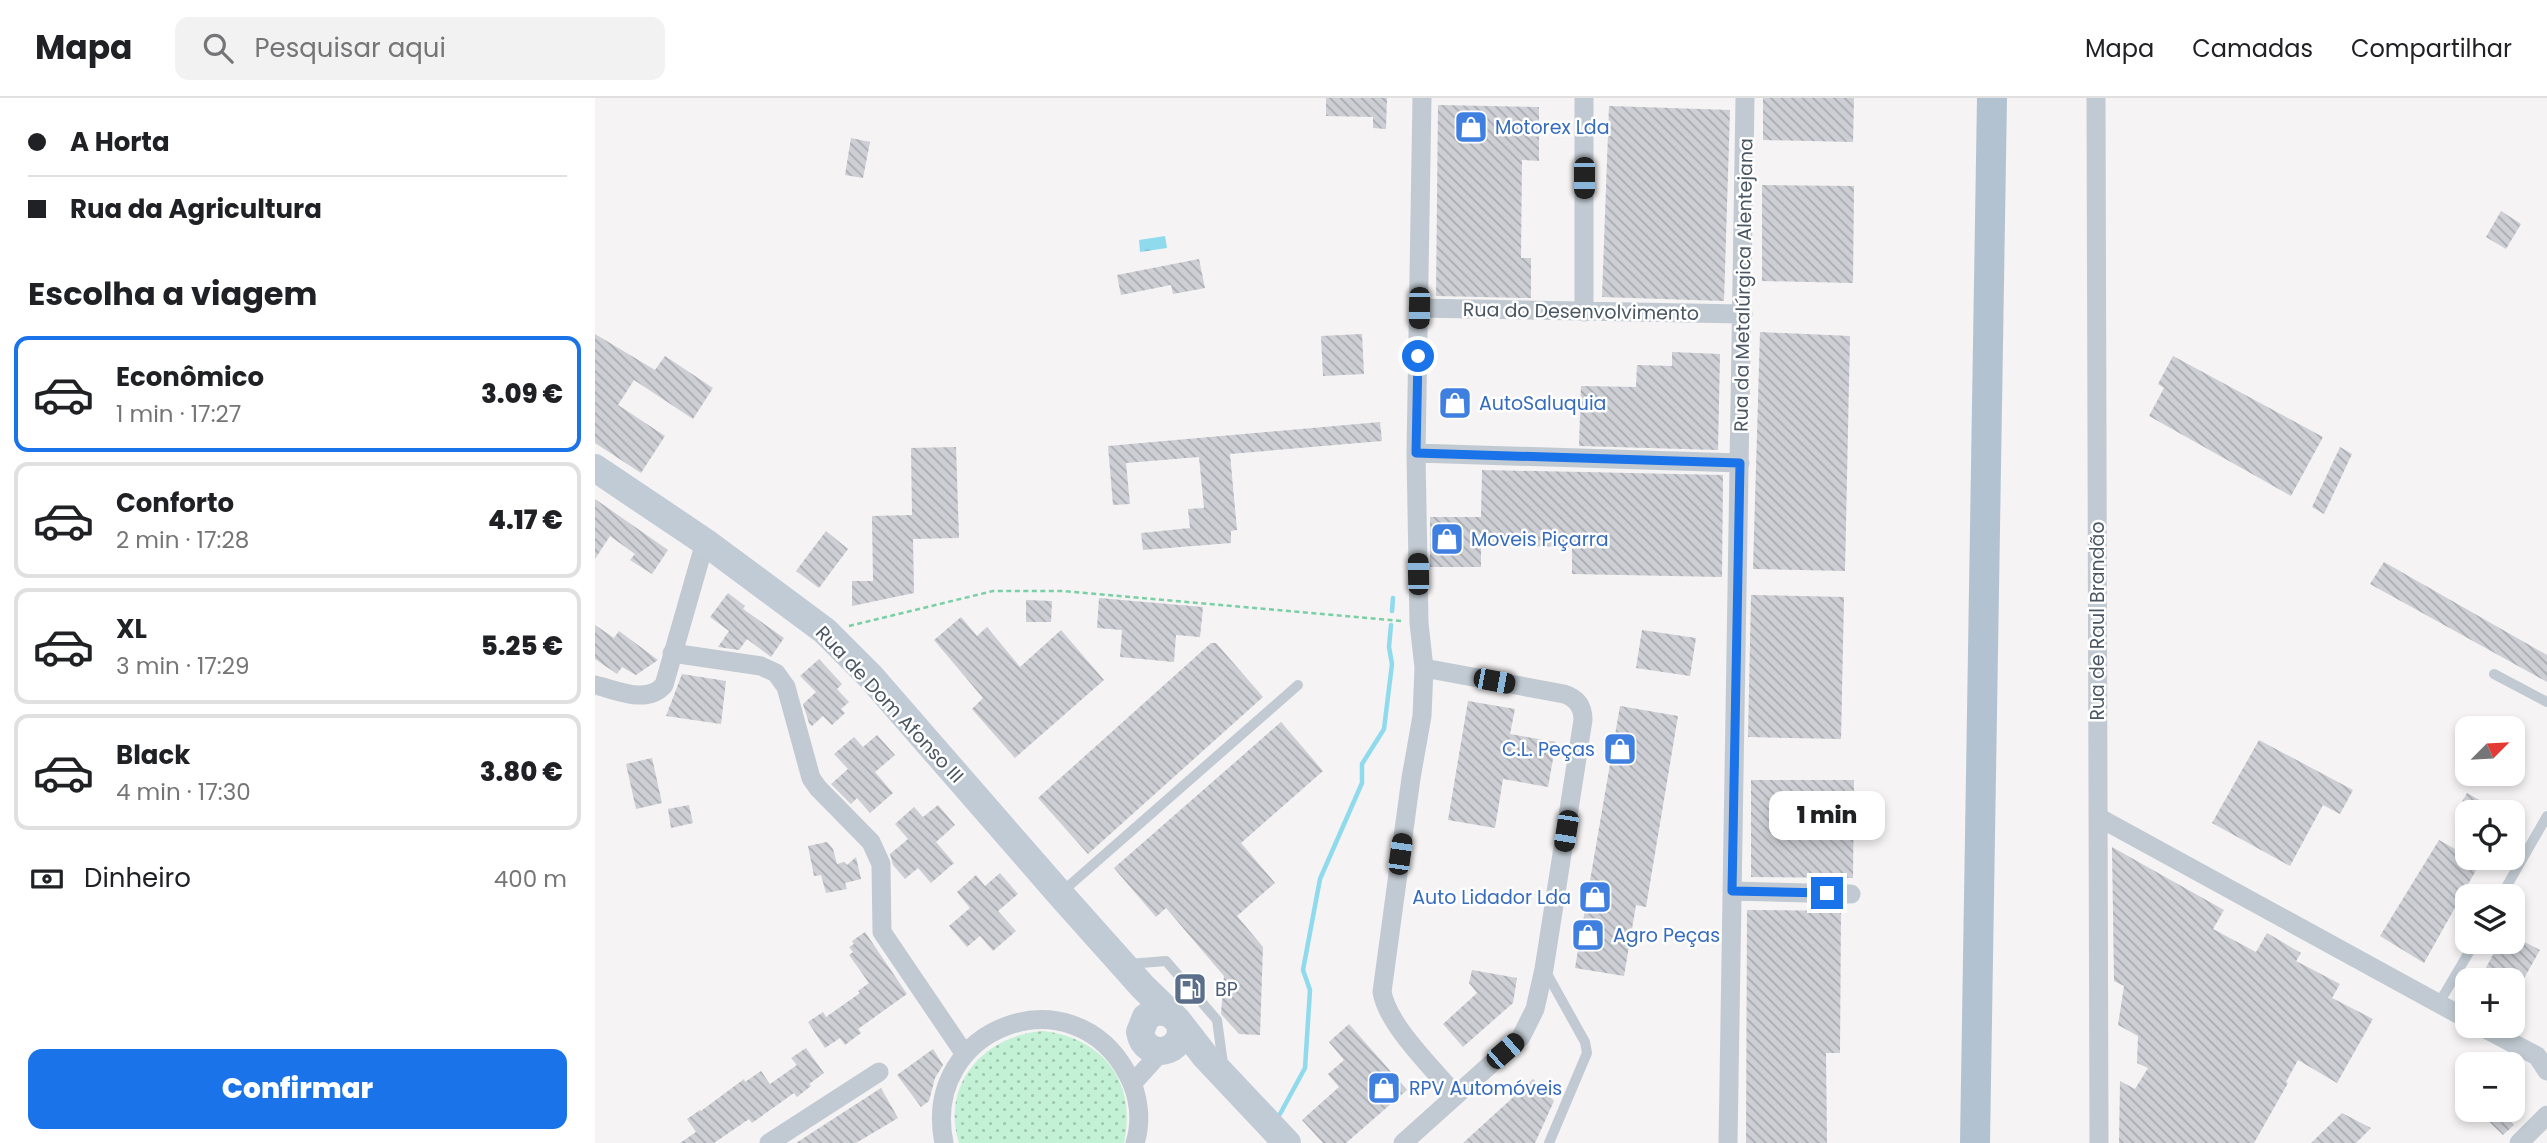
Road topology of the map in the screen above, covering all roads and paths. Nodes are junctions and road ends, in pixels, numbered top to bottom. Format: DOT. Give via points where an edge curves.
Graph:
graph roads {
  1 [pos="1422,98"];
  2 [pos="1584,98"];
  3 [pos="1745,98"];
  4 [pos="1992,98"];
  5 [pos="2096,98"];
  6 [pos="1419,308"];
  7 [pos="1584,312"];
  8 [pos="1743,314"];
  9 [pos="1416,453"];
  10 [pos="1740,463"];
  11 [pos="595,468"];
  12 [pos="705,542"];
  13 [pos="1419,623"];
  14 [pos="825,631"];
  15 [pos="672,653"];
  16 [pos="1423,668"];
  17 [pos="2494,674"];
  18 [pos="595,685"];
  19 [pos="1298,685"];
  20 [pos="2547,702"];
  21 [pos="2547,816"];
  22 [pos="2098,817"];
  23 [pos="2508,884"];
  24 [pos="1732,891"];
  25 [pos="1060,894"];
  26 [pos="1851,894"];
  27 [pos="2468,954"];
  28 [pos="1124,964"];
  29 [pos="1544,969"];
  30 [pos="2439,1003"];
  31 [pos="2455,1012"];
  32 [pos="1159,1021"];
  33 [pos="951,1032"];
  34 [pos="984,1036"];
  35 [pos="2505,1038"];
  36 [pos="1105,1044"];
  37 [pos="1165,1051"];
  38 [pos="964,1053"];
  39 [pos="2544,1057"];
  40 [pos="1215,1066"];
  41 [pos="879,1072"];
  42 [pos="1133,1083"];
  43 [pos="1455,1095"];
  44 [pos="2547,1115"];
  45 [pos="769,1143"];
  46 [pos="944,1143"];
  47 [pos="1135,1143"];
  48 [pos="1287,1143"];
  49 [pos="1403,1143"];
  50 [pos="1549,1143"];
  51 [pos="1728,1143"];
  52 [pos="1975,1143"];
  53 [pos="2099,1143"];
  54 [pos="2519,1143"];
  1 -- 6 [label="street"];
  2 -- 7 [label="street"];
  3 -- 8 [label="street, Rua da Metalúrgica Alentejana"];
  4 -- 52 [label="main road"];
  5 -- 22 [label="street, Rua de Raul Brandão"];
  6 -- 7 [label="street, Rua do Desenvolvimento"];
  6 -- 9 [label="street"];
  7 -- 8 [label="street, Rua do Desenvolvimento"];
  8 -- 10 [label="street, Rua da Metalúrgica Alentejana"];
  9 -- 10 [label="street"];
  9 -- 13 [label="street"];
  10 -- 24 [label="street, Rua da Metalúrgica Alentejana"];
  11 -- 12 [label="main road, Rua de Dom Afonso III"];
  12 -- 14 [label="main road, Rua de Dom Afonso III"];
  12 -- 15 [label="street"];
  13 -- 14 [label="path" via="1063,591 993,591"];
  13 -- 16 [label="street"];
  14 -- 25 [label="main road, Rua de Dom Afonso III" via="871,677"];
  15 -- 18 [label="street" via="658,692 643,696"];
  15 -- 33 [label="street" via="761,666 776,673 786,687 811,778 877,853 883,876 882,932"];
  16 -- 29 [label="street" via="1564,694 1581,706 1583,720"];
  16 -- 43 [label="street" via="1422,716 1382,992 1395,1023"];
  17 -- 20 [label="lane"];
  19 -- 25 [label="lane"];
  21 -- 23 [label="lane"];
  22 -- 30 [label="street"];
  22 -- 53 [label="street, Rua de Raul Brandão"];
  24 -- 26 [label="street"];
  24 -- 51 [label="street, Rua da Metalúrgica Alentejana"];
  25 -- 28 [label="main road, Rua de Dom Afonso III"];
  27 -- 30 [label="lane"];
  28 -- 32 [label="main road, Rua de Dom Afonso III" via="1143,987"];
  28 -- 40 [label="lane" via="1166,961 1217,1020"];
  29 -- 43 [label="street" via="1535,1009 1521,1037"];
  29 -- 50 [label="lane" via="1587,1053"];
  30 -- 31 [label="street"];
  32 -- 36 [label="street"];
  32 -- 37 [label="main road" via="1142,1038 1149,1048"];
  32 -- 40 [label="main road, Rua de Dom Afonso III"];
  33 -- 34 [label="street"];
  33 -- 38 [label="street"];
  34 -- 36 [label="street" via="1007,1024 1059,1020"];
  34 -- 38 [label="street"];
  35 -- 39 [label="street"];
  36 -- 42 [label="street"];
  37 -- 40 [label="main road"];
  37 -- 42 [label="street"];
  38 -- 46 [label="street" via="944,1093"];
  40 -- 48 [label="main road, Rua de Dom Afonso III"];
  41 -- 45 [label="street"];
  42 -- 47 [label="street" via="1139,1109"];
  43 -- 49 [label="street"];
  44 -- 54 [label="street"];
}
